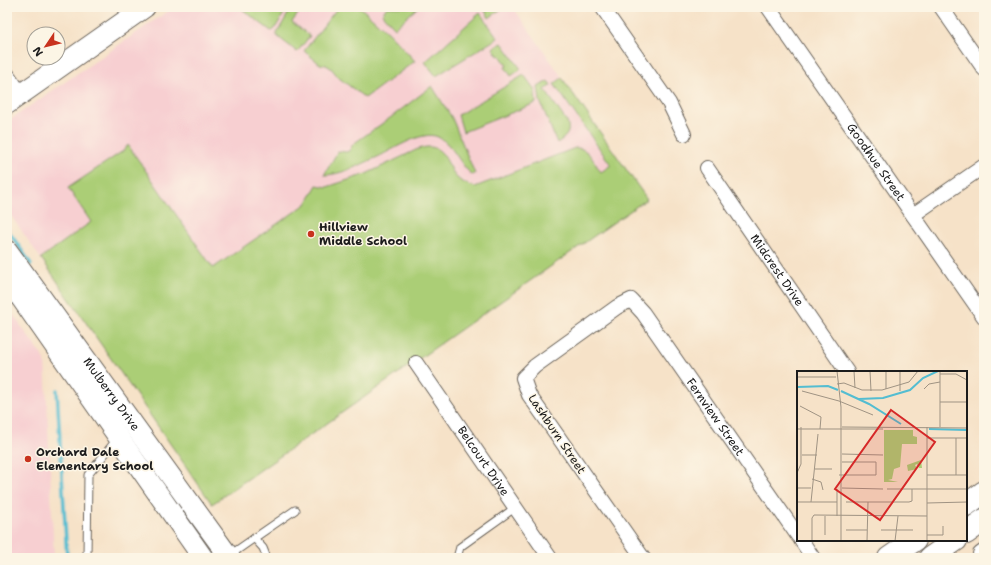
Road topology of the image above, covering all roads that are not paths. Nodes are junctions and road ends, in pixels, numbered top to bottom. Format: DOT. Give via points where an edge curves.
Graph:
graph roads {
  1 [pos="145,7"];
  2 [pos="602,7"];
  3 [pos="768,7"];
  4 [pos="941,7"];
  5 [pos="984,69"];
  6 [pos="7,74"];
  7 [pos="14,99"];
  8 [pos="684,134"];
  9 [pos="984,166"];
  10 [pos="707,168"];
  11 [pos="914,215"];
  12 [pos="7,250"];
  13 [pos="7,278"];
  14 [pos="631,300"];
  15 [pos="984,317"];
  16 [pos="416,364"];
  17 [pos="846,371"];
  18 [pos="134,424"];
  19 [pos="118,437"];
  20 [pos="984,492"];
  21 [pos="967,503"];
  22 [pos="516,507"];
  23 [pos="295,510"];
  24 [pos="984,520"];
  25 [pos="967,532"];
  26 [pos="797,535"];
  27 [pos="254,538"];
  28 [pos="802,541"];
  29 [pos="914,541"];
  30 [pos="955,541"];
  31 [pos="229,557"];
  32 [pos="87,558"];
  33 [pos="203,558"];
  34 [pos="267,558"];
  35 [pos="457,558"];
  36 [pos="550,558"];
  37 [pos="643,558"];
  38 [pos="813,558"];
  39 [pos="890,558"];
  40 [pos="930,558"];
  1 -- 7 [label="street"];
  2 -- 8 [label="street" via="669,103"];
  3 -- 11 [label="street, Goodhue Street"];
  4 -- 5 [label="street"];
  6 -- 7 [label="street"];
  9 -- 11 [label="street"];
  10 -- 17 [label="street, Midcrest Drive"];
  11 -- 15 [label="street, Goodhue Street"];
  12 -- 18 [label="street, Mulberry Drive"];
  13 -- 19 [label="street, Mulberry Drive"];
  14 -- 26 [label="street, Fernview Street" via="643,313"];
  14 -- 37 [label="street, Lashburn Street" via="535,366 523,378 528,395"];
  16 -- 22 [label="street, Belcourt Drive"];
  18 -- 19 [label="street"];
  18 -- 31 [label="street, Mulberry Drive"];
  19 -- 32 [label="lane" via="88,475"];
  19 -- 33 [label="street, Mulberry Drive"];
  20 -- 21 [label="main road"];
  22 -- 35 [label="lane" via="460,547"];
  22 -- 36 [label="street, Belcourt Drive"];
  23 -- 27 [label="lane"];
  24 -- 25 [label="main road"];
  27 -- 31 [label="lane"];
  27 -- 34 [label="lane" via="263,548"];
  28 -- 38 [label="street"];
  29 -- 39 [label="main road"];
  30 -- 40 [label="main road"];
}
